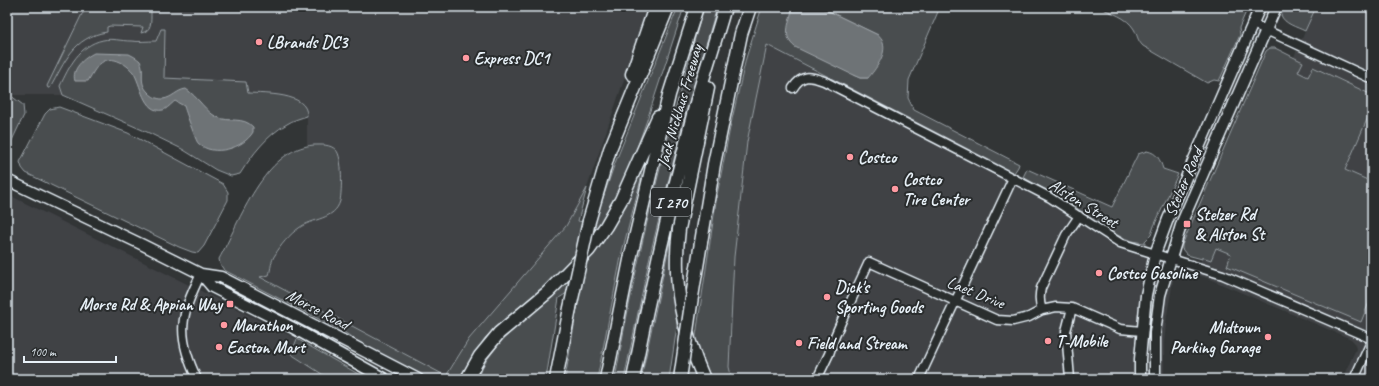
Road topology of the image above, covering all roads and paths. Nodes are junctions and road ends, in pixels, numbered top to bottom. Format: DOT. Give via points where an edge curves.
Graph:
graph roads {
  1 [pos="655,7"];
  2 [pos="668,7"];
  3 [pos="697,7"];
  4 [pos="725,7"];
  5 [pos="750,7"];
  6 [pos="1260,7"];
  7 [pos="1276,7"];
  8 [pos="1253,24"];
  9 [pos="719,28"];
  10 [pos="1267,30"];
  11 [pos="1372,79"];
  12 [pos="793,88"];
  13 [pos="669,94"];
  14 [pos="610,149"];
  15 [pos="1013,178"];
  16 [pos="7,180"];
  17 [pos="1079,216"];
  18 [pos="1155,254"];
  19 [pos="1171,258"];
  20 [pos="201,274"];
  21 [pos="955,302"];
  22 [pos="1072,308"];
  23 [pos="1042,310"];
  24 [pos="1142,332"];
  25 [pos="1372,340"];
  26 [pos="922,378"];
  27 [pos="197,379"];
  28 [pos="385,379"];
  29 [pos="418,379"];
  30 [pos="468,379"];
  31 [pos="556,379"];
  32 [pos="606,379"];
  33 [pos="633,379"];
  34 [pos="680,379"];
  35 [pos="704,379"];
  36 [pos="817,379"];
  37 [pos="1070,379"];
  38 [pos="1140,379"];
  39 [pos="1155,379"];
  40 [pos="1354,379"];
  1 -- 14 [label="highway" via="625,94"];
  2 -- 14 [label="highway"];
  3 -- 13 [label="highway, Jack Nicklaus Freeway / I 270"];
  4 -- 9 [label="highway, Jack Nicklaus Freeway / I 270"];
  5 -- 34 [label="highway, bridge" via="741,34 714,164"];
  6 -- 8 [label="main road, Stelzer Road"];
  7 -- 10 [label="main road, Stelzer Road"];
  8 -- 10 [label="street"];
  8 -- 18 [label="main road, Stelzer Road" via="1168,218"];
  9 -- 33 [label="highway, Jack Nicklaus Freeway / I 270" via="669,209"];
  9 -- 35 [label="highway" via="676,252 678,296 683,320 693,355"];
  10 -- 11 [label="street"];
  10 -- 19 [label="main road, Stelzer Road" via="1182,222"];
  12 -- 15 [label="street, Alston Street" via="798,80 806,77 824,81"];
  13 -- 30 [label="highway" via="621,200 606,226 589,250 548,292 499,333 480,356"];
  13 -- 32 [label="highway, Jack Nicklaus Freeway / I 270" via="631,255"];
  14 -- 31 [label="highway, bridge" via="589,221"];
  15 -- 17 [label="street, Alston Street"];
  15 -- 21 [label="street"];
  16 -- 20 [label="main road, Morse Road"];
  17 -- 18 [label="street, Alston Street" via="1120,243"];
  17 -- 23 [label="street" via="1066,235 1041,288 1039,294"];
  18 -- 19 [label="street, Alston Street"];
  18 -- 24 [label="main road, Stelzer Road" via="1146,295"];
  19 -- 25 [label="street, Alston Street" via="1223,275"];
  19 -- 39 [label="main road, Stelzer Road" via="1160,295 1155,333"];
  20 -- 27 [label="street" via="186,308 183,328 185,348"];
  20 -- 28 [label="main road, Morse Road" via="212,287"];
  20 -- 29 [label="main road, Morse Road" via="222,277"];
  21 -- 23 [label="street, Laet Drive" via="997,320 1013,321"];
  21 -- 26 [label="street"];
  21 -- 36 [label="street, Laet Drive" via="870,262"];
  22 -- 23 [label="street, Laet Drive" via="1056,306"];
  22 -- 24 [label="street, Laet Drive" via="1120,329"];
  22 -- 37 [label="street" via="1066,331"];
  24 -- 38 [label="main road, Stelzer Road"];
  25 -- 40 [label="street"];
}
